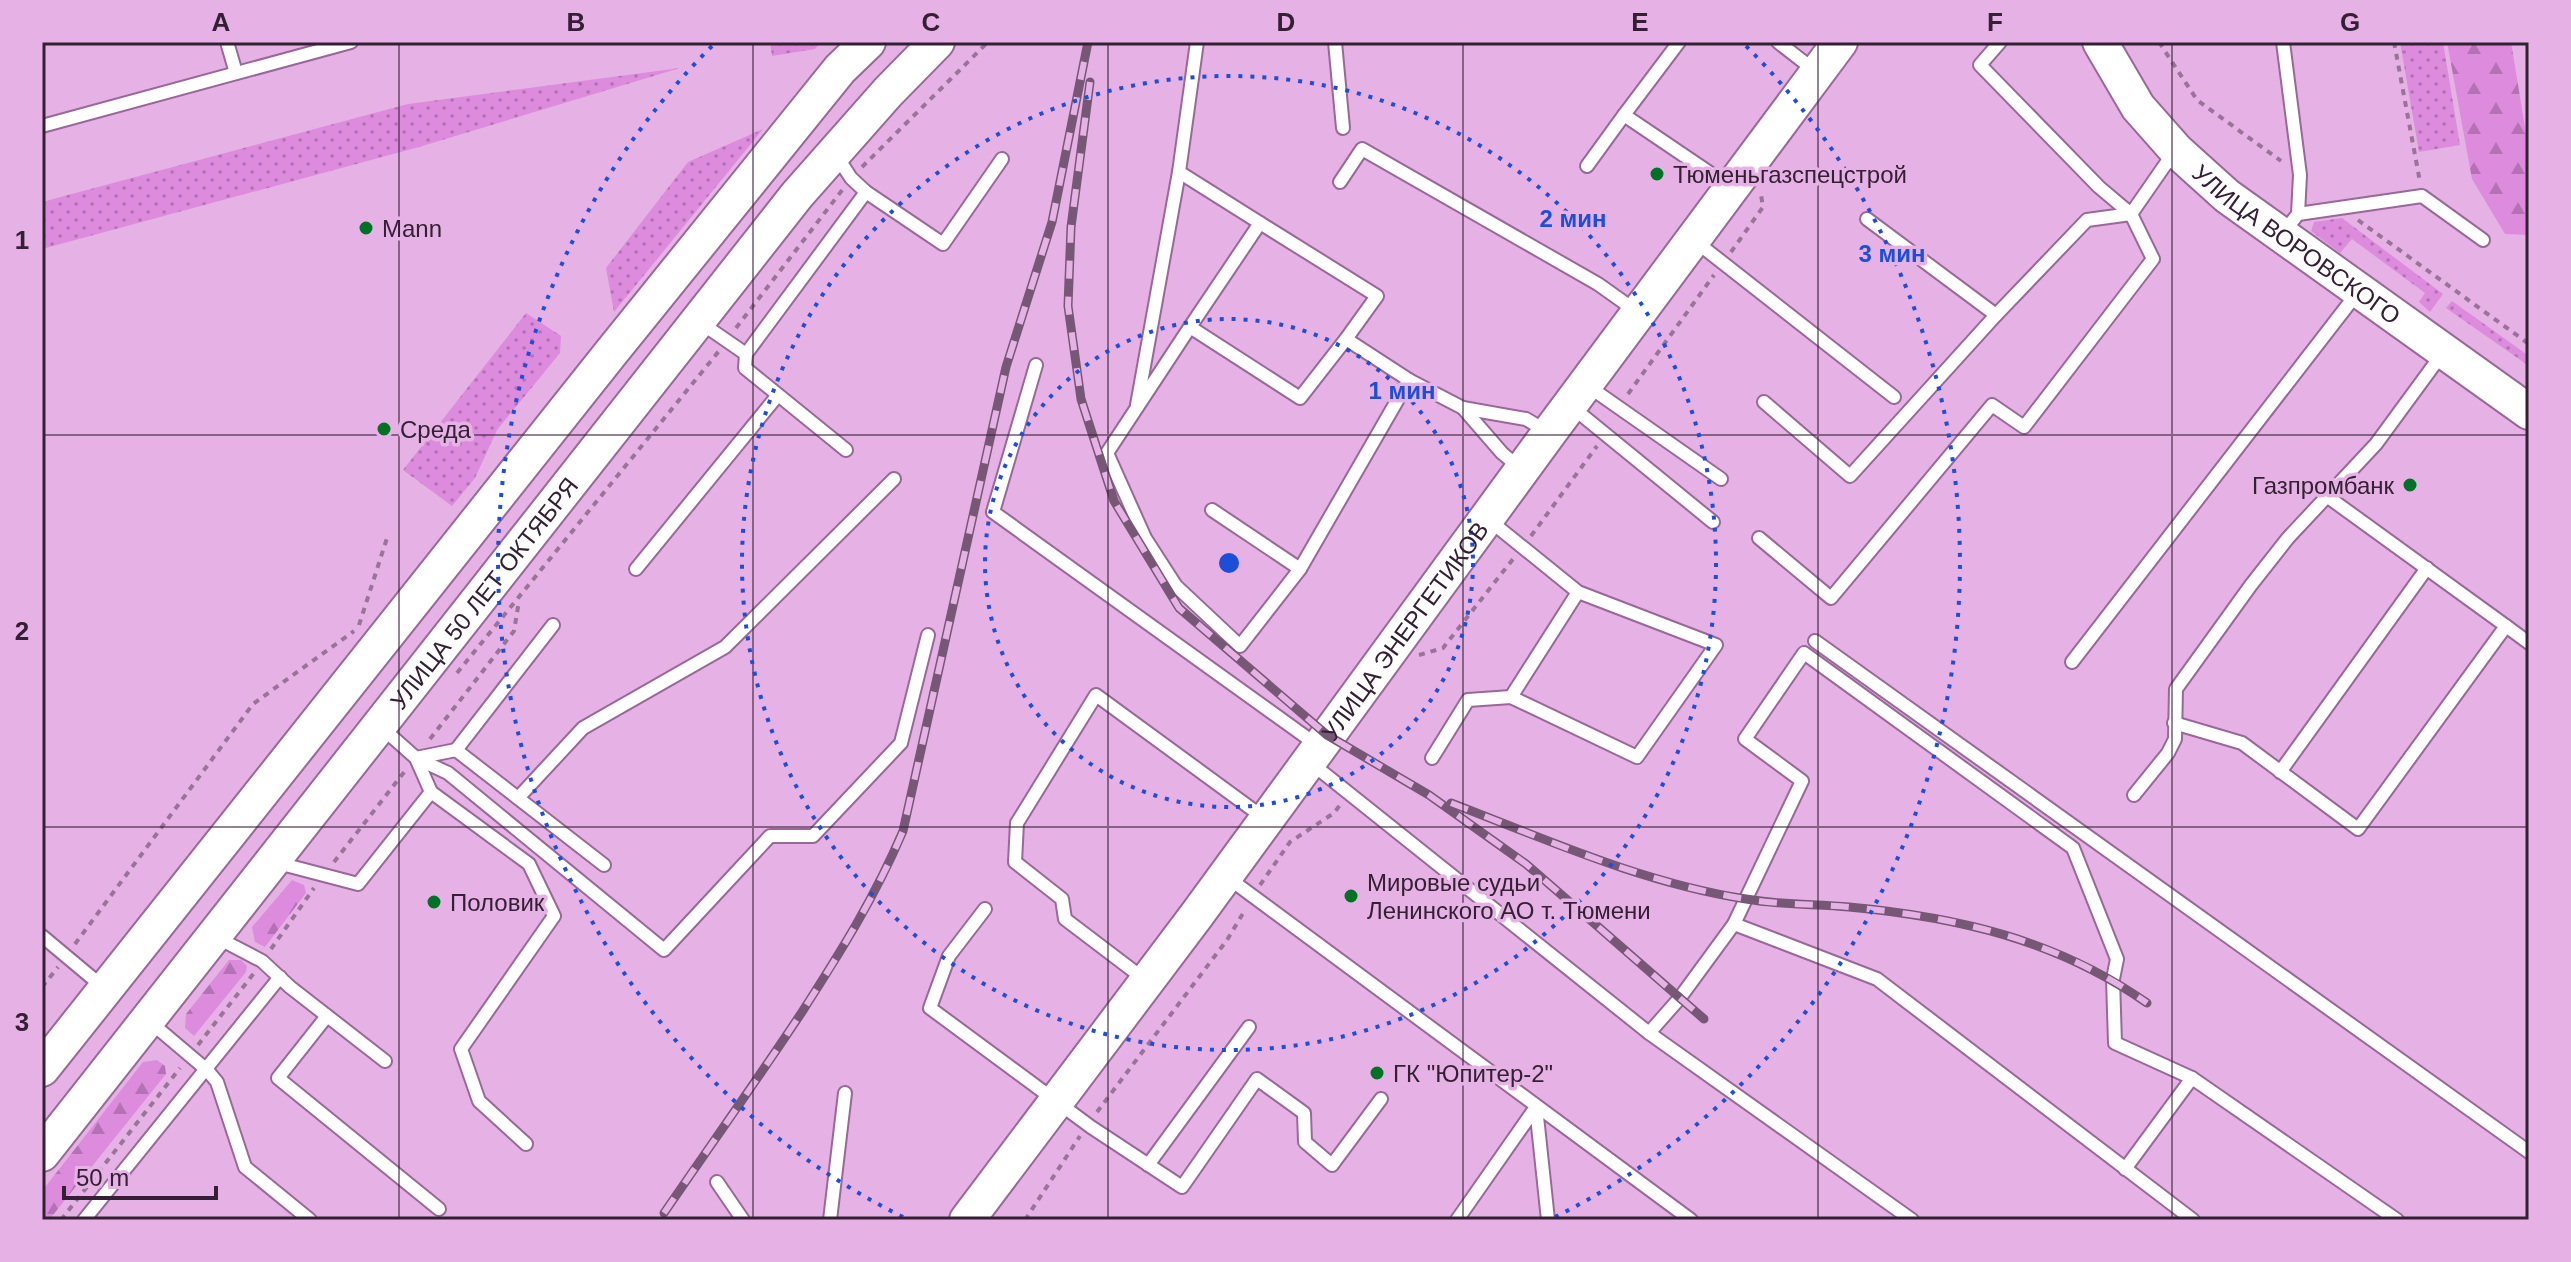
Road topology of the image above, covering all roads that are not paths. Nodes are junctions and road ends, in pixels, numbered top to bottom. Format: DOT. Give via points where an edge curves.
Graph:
graph roads {
  1 [pos="227,42"];
  2 [pos="351,42"];
  3 [pos="868,42"];
  4 [pos="937,42"];
  5 [pos="1197,42"];
  6 [pos="1335,42"];
  7 [pos="1679,42"];
  8 [pos="1778,42"];
  9 [pos="1840,42"];
  10 [pos="2000,42"];
  11 [pos="2100,42"];
  12 [pos="2283,42"];
  13 [pos="1817,72"];
  14 [pos="236,73"];
  15 [pos="1624,115"];
  16 [pos="42,126"];
  17 [pos="1343,128"];
  18 [pos="2176,150"];
  19 [pos="771,156"];
  20 [pos="1002,159"];
  21 [pos="843,165"];
  22 [pos="1587,166"];
  23 [pos="1179,172"];
  24 [pos="1340,182"];
  25 [pos="1746,191"];
  26 [pos="866,192"];
  27 [pos="797,195"];
  28 [pos="2131,214"];
  29 [pos="1867,219"];
  30 [pos="1260,223"];
  31 [pos="2290,225"];
  32 [pos="1693,239"];
  33 [pos="2483,240"];
  34 [pos="2360,290"];
  35 [pos="1638,312"];
  36 [pos="1996,315"];
  37 [pos="699,321"];
  38 [pos="1190,327"];
  39 [pos="1346,339"];
  40 [pos="2444,352"];
  41 [pos="746,354"];
  42 [pos="1036,365"];
  43 [pos="1409,380"];
  44 [pos="1577,394"];
  45 [pos="778,395"];
  46 [pos="1894,397"];
  47 [pos="1764,402"];
  48 [pos="1463,408"];
  49 [pos="1135,411"];
  50 [pos="2529,412"];
  51 [pos="1549,433"];
  52 [pos="846,450"];
  53 [pos="1522,470"];
  54 [pos="894,479"];
  55 [pos="1721,479"];
  56 [pos="2328,497"];
  57 [pos="1212,510"];
  58 [pos="1487,518"];
  59 [pos="1713,522"];
  60 [pos="1759,538"];
  61 [pos="2427,568"];
  62 [pos="636,569"];
  63 [pos="1300,569"];
  64 [pos="1578,592"];
  65 [pos="553,625"];
  66 [pos="2506,626"];
  67 [pos="928,635"];
  68 [pos="1815,641"];
  69 [pos="2529,643"];
  70 [pos="2072,662"];
  71 [pos="1511,697"];
  72 [pos="2174,723"];
  73 [pos="380,726"];
  74 [pos="456,750"];
  75 [pos="1314,754"];
  76 [pos="416,758"];
  77 [pos="1432,758"];
  78 [pos="2280,772"];
  79 [pos="431,792"];
  80 [pos="2134,795"];
  81 [pos="518,798"];
  82 [pos="244,814"];
  83 [pos="1266,819"];
  84 [pos="271,862"];
  85 [pos="604,865"];
  86 [pos="1225,875"];
  87 [pos="985,909"];
  88 [pos="1734,924"];
  89 [pos="42,936"];
  90 [pos="213,936"];
  91 [pos="280,977"];
  92 [pos="1147,980"];
  93 [pos="105,989"];
  94 [pos="327,1016"];
  95 [pos="147,1019"];
  96 [pos="1249,1027"];
  97 [pos="1649,1033"];
  98 [pos="385,1061"];
  99 [pos="42,1069"];
  100 [pos="207,1070"];
  101 [pos="2192,1078"];
  102 [pos="845,1093"];
  103 [pos="1381,1099"];
  104 [pos="1056,1100"];
  105 [pos="1536,1107"];
  106 [pos="526,1144"];
  107 [pos="2529,1152"];
  108 [pos="42,1154"];
  109 [pos="1148,1165"];
  110 [pos="2125,1169"];
  111 [pos="717,1182"];
  112 [pos="439,1209"];
  113 [pos="84,1220"];
  114 [pos="310,1220"];
  115 [pos="743,1220"];
  116 [pos="830,1220"];
  117 [pos="967,1220"];
  118 [pos="1457,1220"];
  119 [pos="1548,1220"];
  120 [pos="1691,1220"];
  121 [pos="1912,1220"];
  122 [pos="2193,1220"];
  123 [pos="2397,1220"];
  1 -- 14 [label="lane"];
  2 -- 14 [label="lane"];
  3 -- 19 [label="main road, УЛИЦА 50 ЛЕТ ОКТЯБРЯ"];
  4 -- 21 [label="main road, УЛИЦА 50 ЛЕТ ОКТЯБРЯ"];
  5 -- 23 [label="lane"];
  6 -- 17 [label="lane"];
  7 -- 15 [label="lane"];
  8 -- 13 [label="lane"];
  9 -- 13 [label="main road, УЛИЦА ЭНЕРГЕТИКОВ"];
  10 -- 28 [label="lane" via="1980,65"];
  11 -- 18 [label="main road, УЛИЦА ВОРОВСКОГО" via="2138,107"];
  12 -- 31 [label="lane" via="2300,175"];
  13 -- 25 [label="main road, УЛИЦА ЭНЕРГЕТИКОВ"];
  14 -- 16 [label="lane"];
  15 -- 22 [label="lane"];
  15 -- 25 [label="lane"];
  18 -- 28 [label="lane"];
  18 -- 31 [label="main road, УЛИЦА ВОРОВСКОГО" via="2227,196"];
  19 -- 27 [label="main road" via="796,163 802,173"];
  19 -- 82 [label="main road, УЛИЦА 50 ЛЕТ ОКТЯБРЯ"];
  20 -- 26 [label="lane" via="943,244"];
  21 -- 26 [label="lane"];
  21 -- 27 [label="main road, УЛИЦА 50 ЛЕТ ОКТЯБРЯ"];
  23 -- 30 [label="lane"];
  23 -- 49 [label="lane"];
  24 -- 35 [label="lane" via="1362,149"];
  25 -- 32 [label="main road, УЛИЦА ЭНЕРГЕТИКОВ"];
  26 -- 41 [label="lane"];
  27 -- 37 [label="main road, УЛИЦА 50 ЛЕТ ОКТЯБРЯ"];
  28 -- 36 [label="lane" via="2087,220"];
  28 -- 60 [label="lane" via="2153,259 2024,427 1992,405 1831,598"];
  29 -- 36 [label="lane"];
  30 -- 38 [label="lane"];
  30 -- 39 [label="lane" via="1377,296"];
  31 -- 33 [label="lane" via="2422,196"];
  31 -- 34 [label="main road, УЛИЦА ВОРОВСКОГО"];
  32 -- 35 [label="main road, УЛИЦА ЭНЕРГЕТИКОВ"];
  32 -- 46 [label="lane"];
  34 -- 40 [label="main road, УЛИЦА ВОРОВСКОГО"];
  34 -- 70 [label="lane"];
  35 -- 44 [label="main road, УЛИЦА ЭНЕРГЕТИКОВ"];
  36 -- 47 [label="lane" via="1850,476"];
  37 -- 41 [label="lane"];
  37 -- 73 [label="main road, УЛИЦА 50 ЛЕТ ОКТЯБРЯ"];
  38 -- 39 [label="lane" via="1300,398"];
  38 -- 49 [label="lane"];
  39 -- 43 [label="lane"];
  40 -- 50 [label="main road, УЛИЦА ВОРОВСКОГО"];
  40 -- 56 [label="lane" via="2376,444"];
  41 -- 45 [label="lane" via="745,368"];
  42 -- 75 [label="lane" via="993,512"];
  43 -- 48 [label="lane"];
  43 -- 63 [label="lane"];
  44 -- 51 [label="main road, УЛИЦА ЭНЕРГЕТИКОВ"];
  44 -- 55 [label="lane" via="1618,407"];
  44 -- 59 [label="lane" via="1605,436"];
  45 -- 52 [label="lane"];
  45 -- 62 [label="lane"];
  48 -- 51 [label="lane" via="1526,419"];
  48 -- 53 [label="lane"];
  49 -- 63 [label="lane" via="1107,453 1145,538 1176,586 1240,646"];
  51 -- 53 [label="main road, УЛИЦА ЭНЕРГЕТИКОВ"];
  53 -- 58 [label="main road, УЛИЦА ЭНЕРГЕТИКОВ"];
  54 -- 81 [label="lane" via="725,647 583,728"];
  56 -- 61 [label="lane"];
  56 -- 72 [label="lane" via="2269,561 2176,689"];
  57 -- 63 [label="lane"];
  58 -- 64 [label="lane"];
  58 -- 75 [label="main road, УЛИЦА ЭНЕРГЕТИКОВ"];
  61 -- 66 [label="lane"];
  61 -- 78 [label="lane"];
  64 -- 71 [label="lane"];
  64 -- 71 [label="lane" via="1716,645 1637,757"];
  65 -- 74 [label="lane"];
  66 -- 69 [label="lane"];
  66 -- 78 [label="lane" via="2358,829"];
  67 -- 76 [label="lane" via="901,743 813,836 770,836 664,950 448,773"];
  68 -- 107 [label="lane"];
  71 -- 77 [label="lane" via="1468,700"];
  72 -- 78 [label="lane" via="2242,743"];
  72 -- 80 [label="lane" via="2175,739 2168,753"];
  73 -- 76 [label="lane"];
  73 -- 84 [label="main road, УЛИЦА 50 ЛЕТ ОКТЯБРЯ"];
  74 -- 76 [label="lane"];
  74 -- 81 [label="lane"];
  75 -- 83 [label="main road, УЛИЦА ЭНЕРГЕТИКОВ"];
  75 -- 97 [label="lane" via="1350,793"];
  76 -- 79 [label="lane"];
  79 -- 84 [label="lane" via="358,884"];
  79 -- 106 [label="lane" via="529,864 554,916 461,1049 479,1101"];
  81 -- 85 [label="lane"];
  82 -- 84 [label="main road" via="240,840 250,856"];
  82 -- 93 [label="main road, УЛИЦА 50 ЛЕТ ОКТЯБРЯ"];
  83 -- 86 [label="main road, УЛИЦА ЭНЕРГЕТИКОВ"];
  83 -- 92 [label="lane" via="1096,695 1017,823 1015,862 1062,899 1065,919"];
  84 -- 90 [label="main road, УЛИЦА 50 ЛЕТ ОКТЯБРЯ"];
  86 -- 92 [label="main road, УЛИЦА ЭНЕРГЕТИКОВ"];
  86 -- 105 [label="lane"];
  87 -- 104 [label="lane" via="949,956 930,1008"];
  88 -- 97 [label="lane"];
  88 -- 101 [label="lane" via="1802,781 1745,739 1804,653 2073,848 2117,959 2115,1043"];
  88 -- 110 [label="lane" via="1877,979"];
  89 -- 93 [label="lane"];
  90 -- 91 [label="lane" via="262,961"];
  90 -- 95 [label="main road, УЛИЦА 50 ЛЕТ ОКТЯБРЯ"];
  91 -- 94 [label="lane"];
  91 -- 100 [label="lane"];
  92 -- 104 [label="main road, УЛИЦА ЭНЕРГЕТИКОВ"];
  93 -- 99 [label="main road, УЛИЦА 50 ЛЕТ ОКТЯБРЯ"];
  94 -- 98 [label="lane"];
  94 -- 112 [label="lane" via="278,1078"];
  95 -- 100 [label="lane"];
  95 -- 108 [label="main road, УЛИЦА 50 ЛЕТ ОКТЯБРЯ"];
  96 -- 109 [label="lane"];
  97 -- 121 [label="lane"];
  100 -- 113 [label="lane"];
  100 -- 114 [label="lane" via="217,1082 245,1167"];
  101 -- 110 [label="lane"];
  101 -- 123 [label="lane"];
  102 -- 116 [label="lane"];
  103 -- 109 [label="lane" via="1332,1165 1305,1142 1304,1113 1257,1079 1182,1187"];
  104 -- 109 [label="lane"];
  104 -- 117 [label="main road, УЛИЦА ЭНЕРГЕТИКОВ"];
  105 -- 118 [label="lane"];
  105 -- 119 [label="lane"];
  105 -- 120 [label="lane"];
  110 -- 122 [label="lane"];
  111 -- 115 [label="lane"];
}
